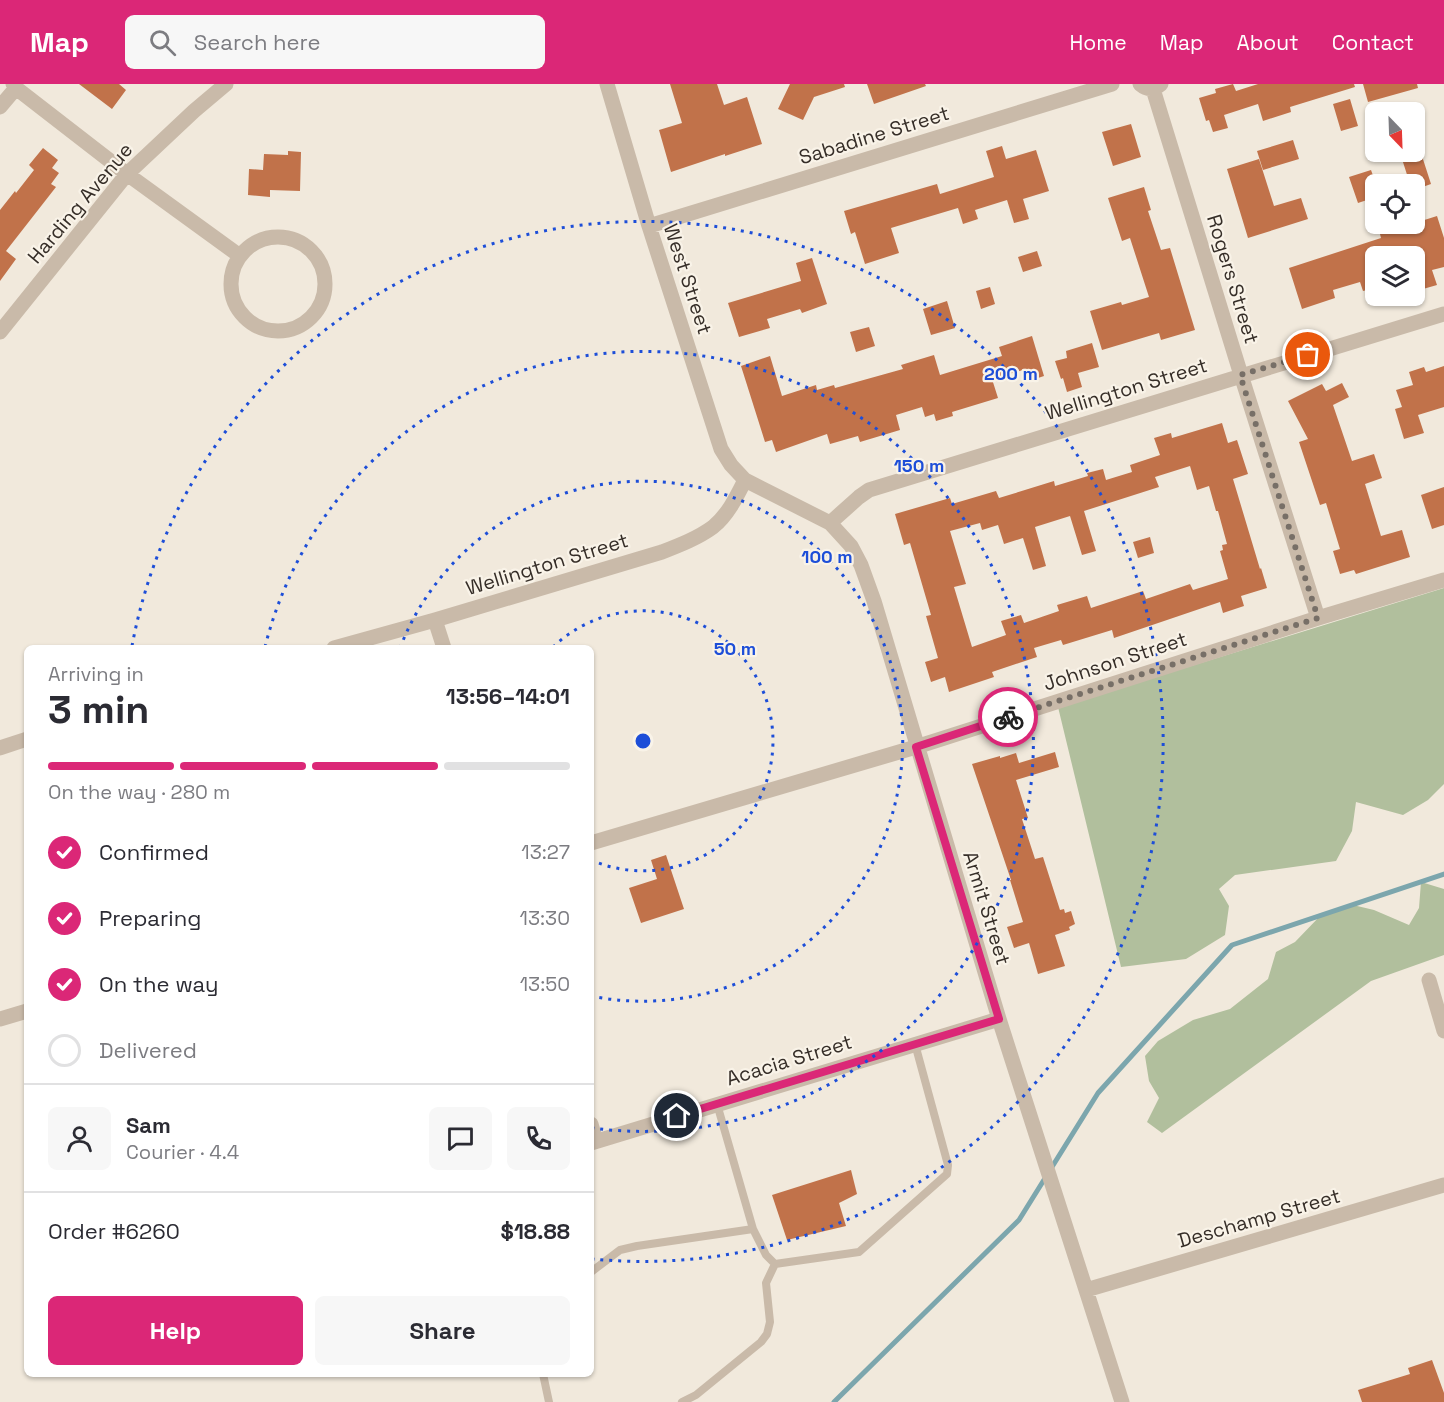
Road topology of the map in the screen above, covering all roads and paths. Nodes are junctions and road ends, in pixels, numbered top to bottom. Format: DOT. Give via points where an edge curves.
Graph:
graph roads {
  1 [pos="226,84"];
  2 [pos="607,84"];
  3 [pos="1112,84"];
  4 [pos="14,86"];
  5 [pos="1151,86"];
  6 [pos="0,107"];
  7 [pos="127,174"];
  8 [pos="649,226"];
  9 [pos="240,256"];
  10 [pos="1444,314"];
  11 [pos="0,332"];
  12 [pos="1240,375"];
  13 [pos="745,480"];
  14 [pos="830,523"];
  15 [pos="1444,580"];
  16 [pos="1318,618"];
  17 [pos="435,620"];
  18 [pos="345,645"];
  19 [pos="443,645"];
  20 [pos="24,740"];
  21 [pos="916,747"];
  22 [pos="0,748"];
  23 [pos="594,842"];
  24 [pos="1429,980"];
  25 [pos="24,1012"];
  26 [pos="0,1019"];
  27 [pos="999,1019"];
  28 [pos="1444,1031"];
  29 [pos="915,1044"];
  30 [pos="717,1104"];
  31 [pos="594,1142"];
  32 [pos="1444,1185"];
  33 [pos="753,1229"];
  34 [pos="775,1264"];
  35 [pos="594,1270"];
  36 [pos="1086,1290"];
  37 [pos="544,1377"];
  38 [pos="549,1402"];
  39 [pos="682,1402"];
  40 [pos="1122,1402"];
  1 -- 7 [label="street, Harding Avenue"];
  2 -- 8 [label="street, West Street"];
  3 -- 8 [label="street, Sabadine Street"];
  4 -- 6 [label="street"];
  4 -- 7 [label="street"];
  5 -- 12 [label="street, Rogers Street"];
  7 -- 9 [label="street"];
  7 -- 11 [label="street, Harding Avenue"];
  8 -- 13 [label="street, West Street" via="721,449"];
  9 -- 9 [label="street" via="259,241 271,238 284,237 306,246 322,265 325,277 322,301 316,312 308,321 285,331 261,328 250,322 238,309 232,292 231,279"];
  10 -- 12 [label="street, Wellington Street"];
  12 -- 14 [label="street, Wellington Street" via="869,490"];
  12 -- 16 [label="street, Rogers Street"];
  13 -- 14 [label="street, Armit Street"];
  13 -- 17 [label="street, Wellington Street" via="715,526 693,540"];
  14 -- 21 [label="street, Armit Street" via="851,546 861,565"];
  15 -- 16 [label="street, Johnson Street"];
  16 -- 21 [label="street, Johnson Street"];
  17 -- 18 [label="street, Wellington Street"];
  17 -- 19 [label="street"];
  20 -- 22 [label="street"];
  21 -- 23 [label="street, Johnson Street"];
  21 -- 27 [label="street, Armit Street"];
  24 -- 28 [label="street"];
  25 -- 26 [label="street"];
  27 -- 29 [label="street, Acacia Street"];
  27 -- 36 [label="street, Armit Street"];
  29 -- 30 [label="street, Acacia Street"];
  29 -- 34 [label="lane" via="948,1165 947,1174 858,1252"];
  30 -- 31 [label="street, Acacia Street"];
  30 -- 33 [label="lane"];
  32 -- 36 [label="street, Deschamp Street"];
  33 -- 34 [label="lane"];
  33 -- 35 [label="lane" via="620,1250"];
  34 -- 39 [label="lane" via="766,1283 770,1322 767,1334 696,1395"];
  36 -- 40 [label="street, Armit Street"];
  37 -- 38 [label="lane"];
}
